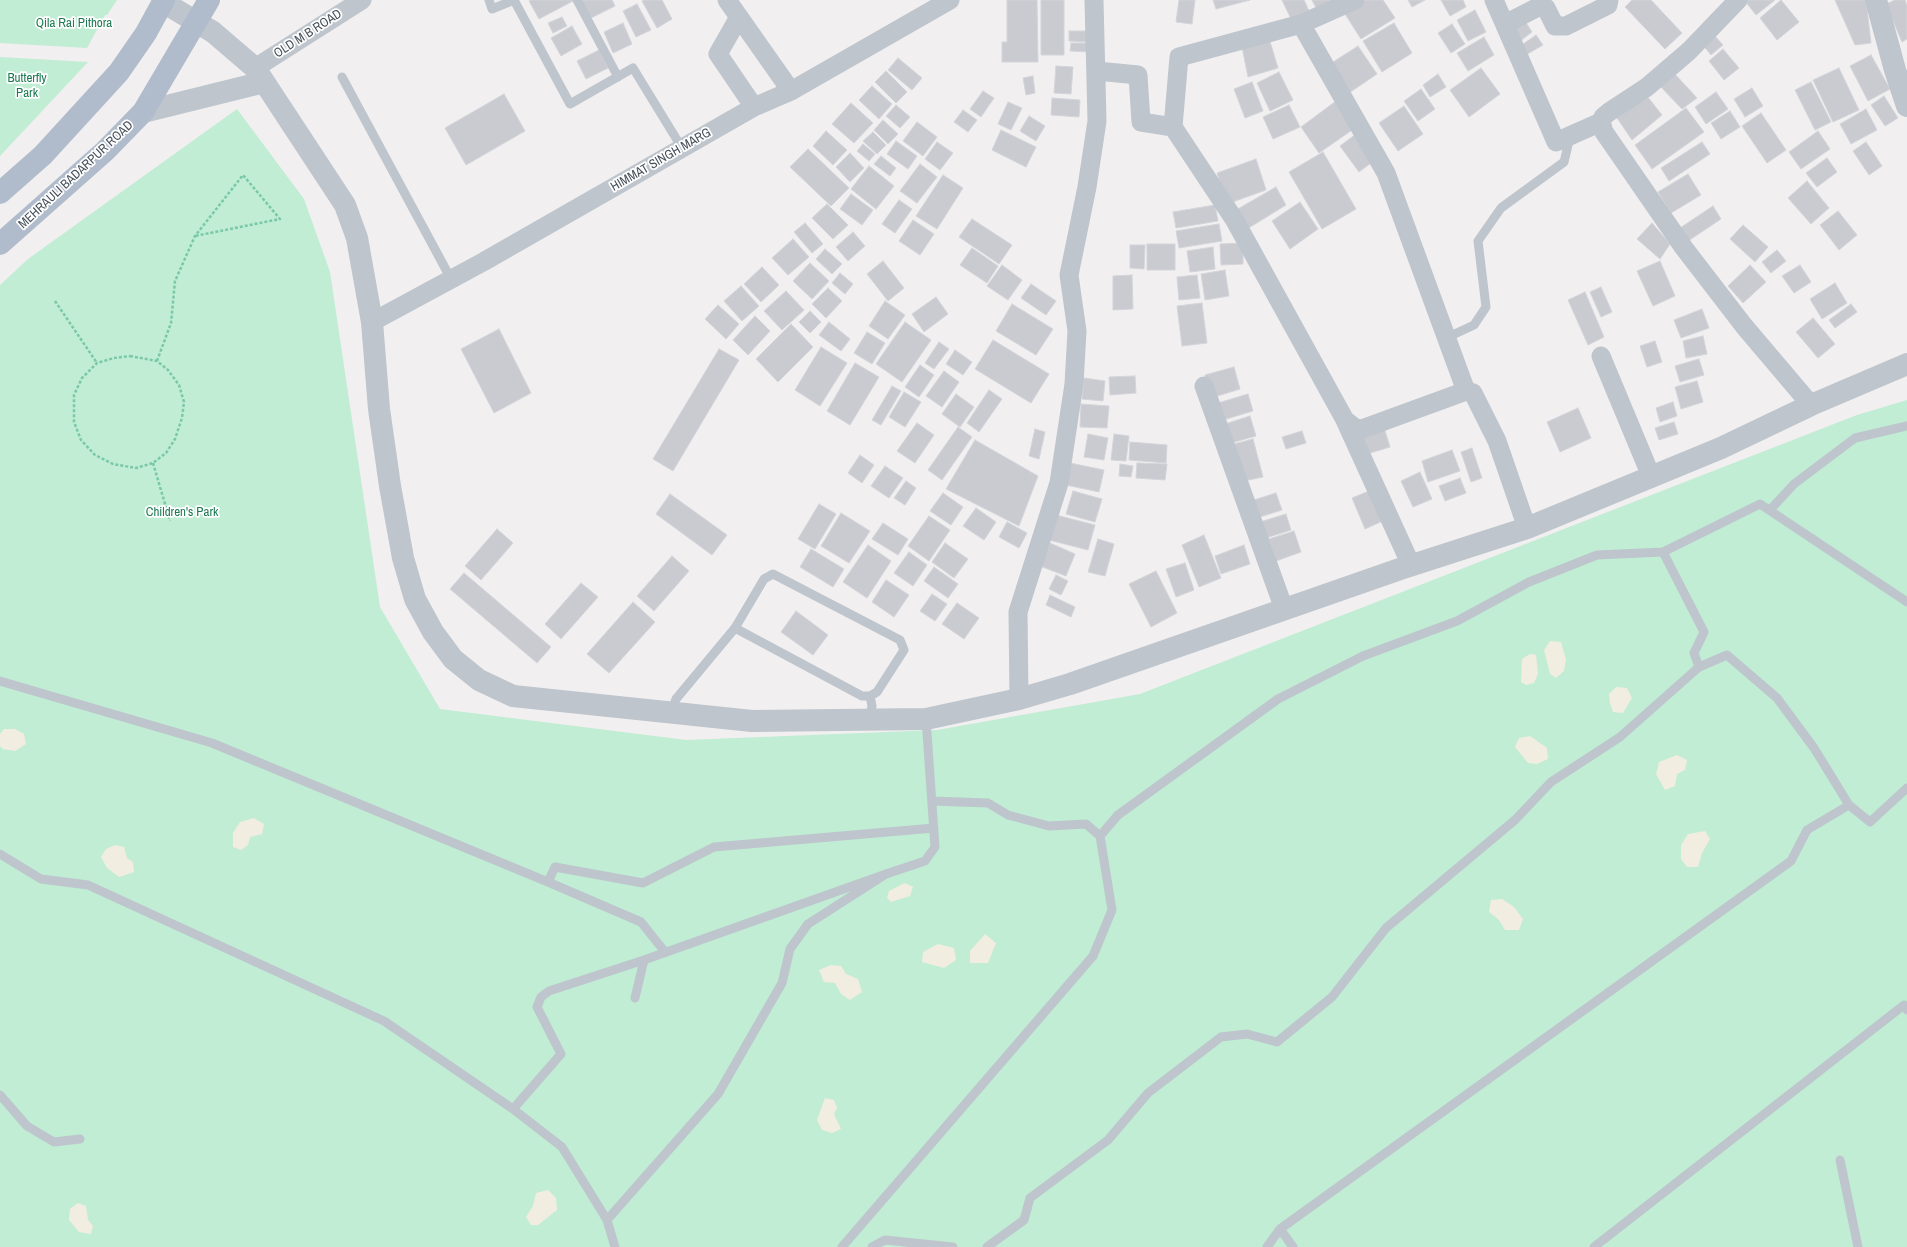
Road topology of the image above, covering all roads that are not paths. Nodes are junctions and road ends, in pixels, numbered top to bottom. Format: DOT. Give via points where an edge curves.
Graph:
graph roads {
  1 [pos="209,0"];
  2 [pos="362,0"];
  3 [pos="489,0"];
  4 [pos="576,0"];
  5 [pos="727,0"];
  6 [pos="950,0"];
  7 [pos="1094,0"];
  8 [pos="1354,0"];
  9 [pos="1494,0"];
  10 [pos="1609,0"];
  11 [pos="1738,0"];
  12 [pos="1876,0"];
  13 [pos="164,1"];
  14 [pos="739,17"];
  15 [pos="196,22"];
  16 [pos="1301,24"];
  17 [pos="1505,24"];
  18 [pos="1097,71"];
  19 [pos="259,75"];
  20 [pos="342,77"];
  21 [pos="618,77"];
  22 [pos="791,91"];
  23 [pos="1907,106"];
  24 [pos="754,107"];
  25 [pos="143,112"];
  26 [pos="1601,122"];
  27 [pos="1173,127"];
  28 [pos="1571,135"];
  29 [pos="682,148"];
  30 [pos="0,193"];
  31 [pos="0,244"];
  32 [pos="451,279"];
  33 [pos="372,322"];
  34 [pos="1446,338"];
  35 [pos="1601,356"];
  36 [pos="1907,364"];
  37 [pos="1204,386"];
  38 [pos="1466,391"];
  39 [pos="1811,405"];
  40 [pos="1345,420"];
  41 [pos="1907,426"];
  42 [pos="1651,476"];
  43 [pos="1770,510"];
  44 [pos="1527,528"];
  45 [pos="1663,552"];
  46 [pos="1412,565"];
  47 [pos="1907,602"];
  48 [pos="1284,610"];
  49 [pos="735,628"];
  50 [pos="1699,667"];
  51 [pos="0,681"];
  52 [pos="870,696"];
  53 [pos="1019,700"];
  54 [pos="671,712"];
  55 [pos="870,719"];
  56 [pos="926,719"];
  57 [pos="1907,788"];
  58 [pos="932,801"];
  59 [pos="1849,805"];
  60 [pos="934,828"];
  61 [pos="1100,836"];
  62 [pos="0,854"];
  63 [pos="886,874"];
  64 [pos="548,882"];
  65 [pos="665,952"];
  66 [pos="644,960"];
  67 [pos="635,998"];
  68 [pos="1907,1010"];
  69 [pos="0,1095"];
  70 [pos="513,1109"];
  71 [pos="80,1139"];
  72 [pos="1840,1160"];
  73 [pos="607,1220"];
  74 [pos="1280,1229"];
  75 [pos="616,1247"];
  76 [pos="842,1247"];
  77 [pos="872,1247"];
  78 [pos="953,1247"];
  79 [pos="987,1247"];
  80 [pos="1267,1247"];
  81 [pos="1293,1247"];
  82 [pos="1594,1247"];
  83 [pos="1858,1247"];
  1 -- 15 [label="main road, MEHRAULI BADARPUR ROAD"];
  2 -- 19 [label="street, OLD M B ROAD"];
  3 -- 21 [label="lane" via="492,9 514,0 570,104"];
  4 -- 21 [label="lane"];
  5 -- 14 [label="street"];
  6 -- 22 [label="street, HIMMAT SINGH MARG"];
  7 -- 18 [label="street"];
  8 -- 16 [label="street"];
  9 -- 17 [label="street"];
  10 -- 17 [label="street" via="1608,5 1566,26 1555,26 1550,13 1540,6"];
  11 -- 26 [label="street" via="1689,51 1647,87 1608,112"];
  12 -- 23 [label="street"];
  13 -- 15 [label="street"];
  13 -- 30 [label="main road" via="119,72 43,155"];
  14 -- 22 [label="street"];
  14 -- 24 [label="street" via="718,54"];
  15 -- 19 [label="street" via="213,32"];
  15 -- 25 [label="main road, MEHRAULI BADARPUR ROAD"];
  16 -- 27 [label="street" via="1178,57"];
  16 -- 34 [label="street" via="1386,173"];
  17 -- 28 [label="street" via="1556,142"];
  18 -- 27 [label="street" via="1138,75 1141,122"];
  18 -- 53 [label="street" via="1097,121 1069,275 1077,331 1074,384 1059,483 1018,612"];
  19 -- 25 [label="street"];
  19 -- 33 [label="street" via="345,205 357,238"];
  20 -- 32 [label="lane"];
  21 -- 29 [label="lane" via="633,68"];
  22 -- 24 [label="street, HIMMAT SINGH MARG"];
  24 -- 29 [label="street, HIMMAT SINGH MARG"];
  25 -- 31 [label="main road, MEHRAULI BADARPUR ROAD" via="105,151"];
  26 -- 28 [label="street"];
  26 -- 39 [label="street" via="1604,132 1684,248 1744,326"];
  27 -- 40 [label="street" via="1234,219"];
  28 -- 34 [label="lane" via="1564,162 1501,208 1478,241 1486,307 1474,325"];
  29 -- 32 [label="street, HIMMAT SINGH MARG"];
  32 -- 33 [label="street, HIMMAT SINGH MARG"];
  33 -- 54 [label="street" via="379,408 403,558 415,598 433,632 453,659 479,680 513,696"];
  34 -- 38 [label="street"];
  35 -- 42 [label="street"];
  36 -- 39 [label="street"];
  37 -- 48 [label="street"];
  38 -- 40 [label="street" via="1362,428 1356,428"];
  38 -- 44 [label="street" via="1476,396 1497,441"];
  39 -- 42 [label="street" via="1721,448"];
  40 -- 46 [label="street"];
  41 -- 43 [label="lane" via="1855,438 1794,484"];
  42 -- 44 [label="street"];
  43 -- 45 [label="lane" via="1760,504"];
  43 -- 47 [label="lane"];
  44 -- 46 [label="street"];
  45 -- 50 [label="lane" via="1704,632 1694,653"];
  45 -- 61 [label="lane" via="1597,555 1529,582 1457,621 1363,656 1278,700 1118,815"];
  46 -- 48 [label="street"];
  48 -- 53 [label="street"];
  49 -- 52 [label="lane" via="862,696"];
  49 -- 52 [label="lane" via="764,579 773,574 900,640 904,650 877,692"];
  49 -- 54 [label="lane" via="676,699"];
  50 -- 59 [label="lane" via="1727,655 1777,698 1814,748"];
  50 -- 79 [label="lane" via="1620,737 1551,782 1515,820 1386,928 1332,997 1277,1042 1247,1034 1221,1037 1148,1093 1108,1140 1030,1198 1024,1220"];
  51 -- 64 [label="lane" via="212,743"];
  52 -- 55 [label="lane"];
  53 -- 56 [label="street"];
  54 -- 55 [label="street" via="752,721"];
  55 -- 56 [label="street"];
  56 -- 58 [label="lane"];
  57 -- 59 [label="lane" via="1870,822"];
  58 -- 60 [label="lane"];
  58 -- 61 [label="lane" via="988,803 1008,815 1050,826 1086,824"];
  59 -- 74 [label="lane" via="1807,830 1791,860"];
  60 -- 63 [label="lane" via="936,847 925,860"];
  60 -- 64 [label="lane" via="714,847 642,883 555,867"];
  61 -- 76 [label="lane" via="1112,910 1093,956"];
  62 -- 70 [label="lane" via="41,879 88,885 384,1021"];
  63 -- 65 [label="lane"];
  63 -- 73 [label="lane" via="808,924 790,949 782,983 718,1094"];
  64 -- 65 [label="lane" via="641,922"];
  65 -- 66 [label="lane"];
  66 -- 67 [label="lane"];
  66 -- 70 [label="lane" via="549,990 541,997 537,1007 561,1054"];
  68 -- 82 [label="lane" via="1904,1005"];
  69 -- 71 [label="lane" via="27,1126 54,1142"];
  70 -- 73 [label="lane" via="562,1147"];
  72 -- 83 [label="lane"];
  73 -- 75 [label="lane"];
  74 -- 80 [label="lane"];
  74 -- 81 [label="lane"];
  77 -- 78 [label="lane" via="886,1240"];
}
